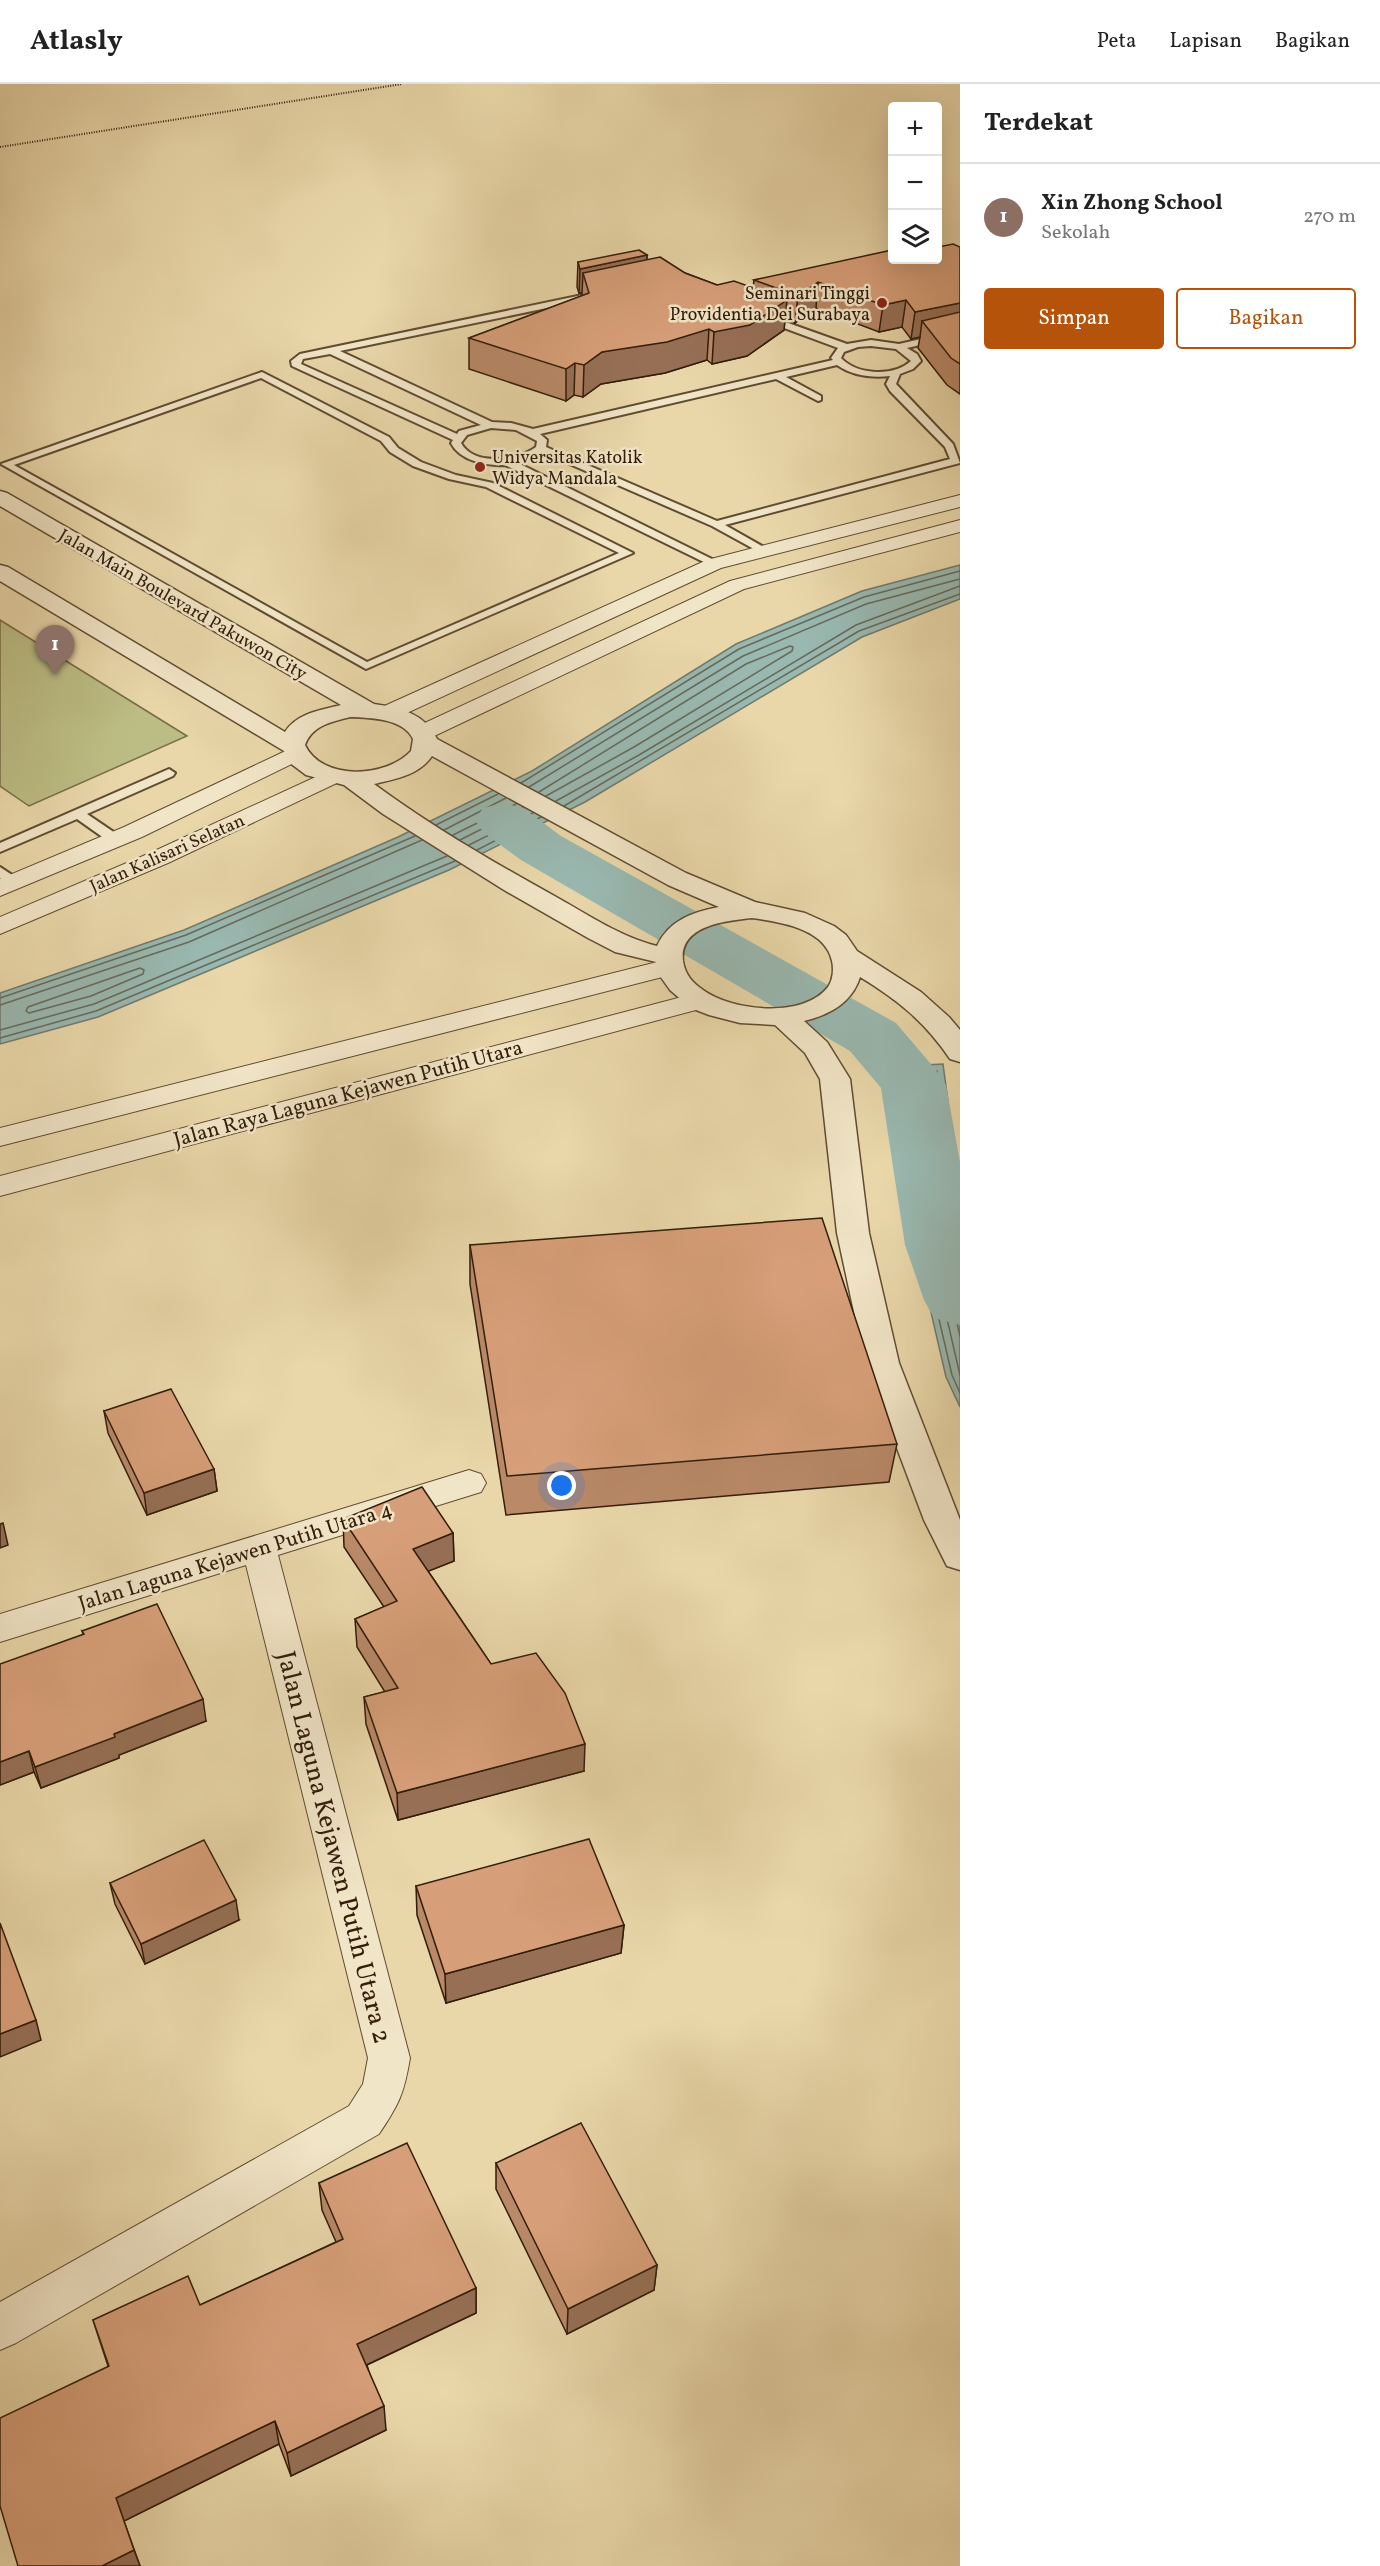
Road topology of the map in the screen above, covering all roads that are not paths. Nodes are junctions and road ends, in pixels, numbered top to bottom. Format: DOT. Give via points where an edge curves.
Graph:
graph roads {
  1 [pos="606,292"];
  2 [pos="757,315"];
  3 [pos="960,333"];
  4 [pos="845,347"];
  5 [pos="899,347"];
  6 [pos="333,351"];
  7 [pos="838,362"];
  8 [pos="896,373"];
  9 [pos="780,376"];
  10 [pos="818,398"];
  11 [pos="490,425"];
  12 [pos="534,432"];
  13 [pos="458,438"];
  14 [pos="541,448"];
  15 [pos="506,461"];
  16 [pos="0,497"];
  17 [pos="960,501"];
  18 [pos="881,522"];
  19 [pos="716,524"];
  20 [pos="960,526"];
  21 [pos="908,539"];
  22 [pos="765,552"];
  23 [pos="628,553"];
  24 [pos="714,564"];
  25 [pos="0,572"];
  26 [pos="377,711"];
  27 [pos="423,738"];
  28 [pos="293,750"];
  29 [pos="169,773"];
  30 [pos="342,777"];
  31 [pos="79,814"];
  32 [pos="116,840"];
  33 [pos="0,848"];
  34 [pos="4,880"];
  35 [pos="752,910"];
  36 [pos="0,927"];
  37 [pos="847,957"];
  38 [pos="669,962"];
  39 [pos="697,1001"];
  40 [pos="782,1016"];
  41 [pos="960,1053"];
  42 [pos="0,1137"];
  43 [pos="0,1186"];
  44 [pos="469,1483"];
  45 [pos="259,1548"];
  46 [pos="960,1556"];
  47 [pos="0,1628"];
  48 [pos="0,2327"];
  1 -- 6 [label="lane"];
  2 -- 4 [label="lane"];
  3 -- 5 [label="lane"];
  4 -- 5 [label="lane" via="871,343"];
  4 -- 7 [label="lane" via="837,354"];
  5 -- 8 [label="lane" via="916,361"];
  6 -- 11 [label="lane"];
  6 -- 13 [label="lane" via="300,357 297,366"];
  7 -- 8 [label="lane" via="856,371"];
  7 -- 9 [label="lane"];
  8 -- 19 [label="lane" via="893,389 949,446 956,461"];
  9 -- 10 [label="lane"];
  9 -- 12 [label="lane"];
  11 -- 12 [label="lane"];
  11 -- 13 [label="lane"];
  12 -- 14 [label="lane" via="542,440"];
  13 -- 15 [label="lane" via="459,449 465,454"];
  14 -- 15 [label="lane" via="534,454"];
  14 -- 19 [label="lane"];
  15 -- 24 [label="lane"];
  16 -- 26 [label="street, Jalan Main Boulevard Pakuwon City"];
  17 -- 18 [label="street"];
  18 -- 21 [label="street"];
  18 -- 22 [label="street"];
  19 -- 22 [label="lane"];
  20 -- 21 [label="street"];
  21 -- 27 [label="street" via="737,585"];
  22 -- 24 [label="street"];
  23 -- 23 [label="lane" via="366,666 6,464 262,375 385,439 394,450 417,464 489,484"];
  24 -- 26 [label="street"];
  25 -- 28 [label="street"];
  26 -- 27 [label="street, Jalan Main Boulevard Pakuwon City" via="409,721"];
  26 -- 28 [label="street" via="335,712 315,719 294,737"];
  27 -- 30 [label="street" via="422,752 403,769 370,778"];
  27 -- 35 [label="street" via="466,766 677,879"];
  28 -- 30 [label="street" via="308,768"];
  28 -- 32 [label="street, Jalan Kalisari Selatan"];
  29 -- 31 [label="lane"];
  30 -- 36 [label="street, Jalan Kalisari Selatan"];
  30 -- 38 [label="street" via="513,884 625,945"];
  31 -- 32 [label="lane"];
  31 -- 33 [label="lane"];
  32 -- 34 [label="street, Jalan Kalisari Selatan"];
  35 -- 37 [label="street" via="784,914 813,924 834,939"];
  35 -- 38 [label="street" via="699,920 680,932 669,947"];
  37 -- 40 [label="street" via="847,977 836,995 813,1009"];
  37 -- 41 [label="street" via="915,1002 952,1036"];
  38 -- 39 [label="street" via="679,984"];
  38 -- 42 [label="street, Jalan Raya Laguna Kejawen Putih Utara"];
  39 -- 40 [label="street" via="752,1017"];
  39 -- 43 [label="street, Jalan Raya Laguna Kejawen Putih Utara"];
  40 -- 46 [label="street" via="817,1048 835,1078 852,1233 882,1364 942,1520"];
  44 -- 45 [label="street, Jalan Laguna Kejawen Putih Utara 4"];
  45 -- 47 [label="street, Jalan Laguna Kejawen Putih Utara 4"];
  45 -- 48 [label="street, Jalan Laguna Kejawen Putih Utara 2" via="389,2058 383,2091 364,2120"];
}
